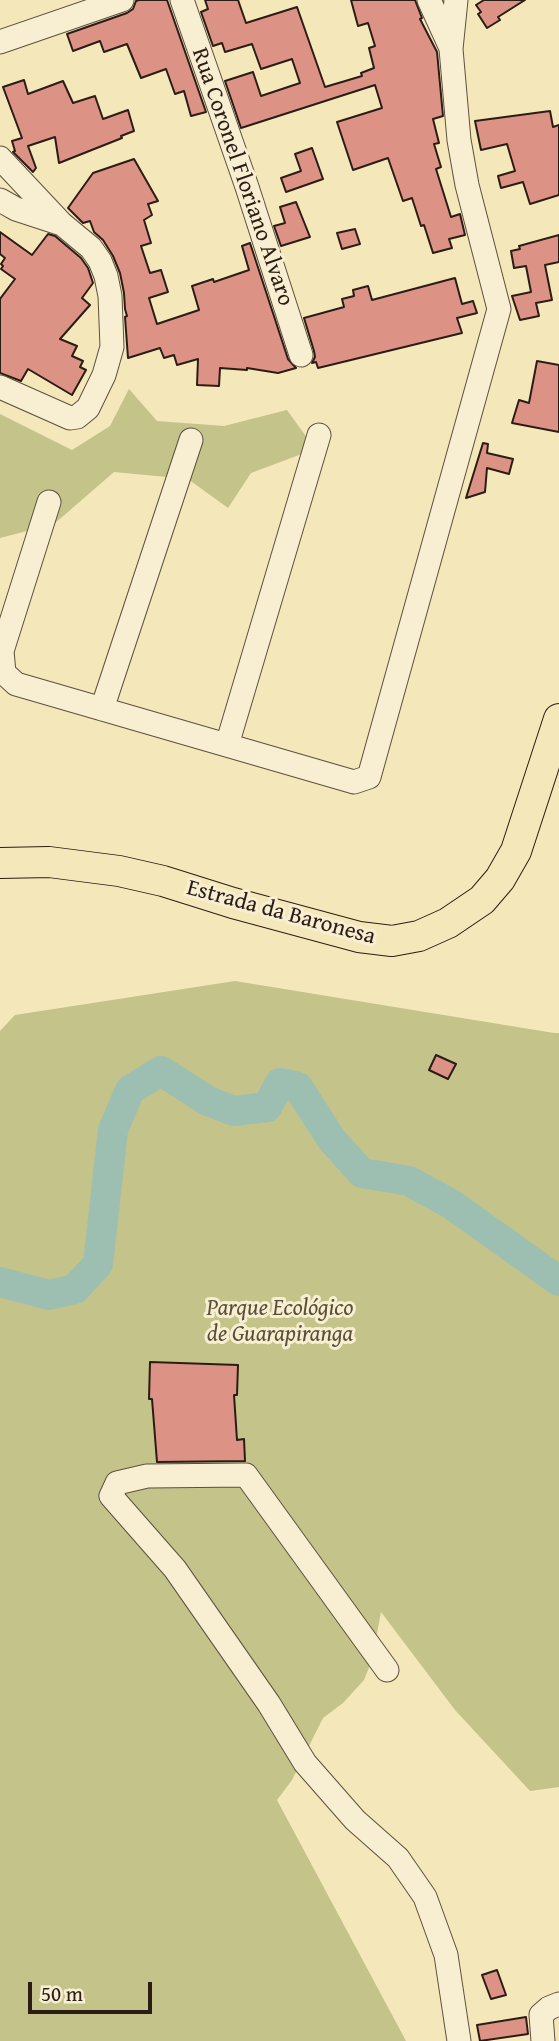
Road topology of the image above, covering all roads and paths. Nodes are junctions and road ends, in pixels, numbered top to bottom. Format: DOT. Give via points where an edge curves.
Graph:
graph roads {
  1 [pos="122,0"];
  2 [pos="182,0"];
  3 [pos="429,0"];
  4 [pos="456,0"];
  5 [pos="0,42"];
  6 [pos="452,49"];
  7 [pos="0,158"];
  8 [pos="0,200"];
  9 [pos="62,224"];
  10 [pos="301,355"];
  11 [pos="0,387"];
  12 [pos="318,435"];
  13 [pos="191,440"];
  14 [pos="49,502"];
  15 [pos="102,709"];
  16 [pos="559,719"];
  17 [pos="227,745"];
  18 [pos="0,863"];
  19 [pos="387,1670"];
  20 [pos="559,2004"];
  21 [pos="459,2041"];
  22 [pos="543,2041"];
  1 -- 5 [label="street"];
  2 -- 10 [label="street, Rua Coronel Floriano Alvaro"];
  3 -- 6 [label="street"];
  4 -- 6 [label="street"];
  6 -- 17 [label="street" via="467,185 499,309 369,777 354,782"];
  7 -- 9 [label="street"];
  8 -- 9 [label="street"];
  9 -- 11 [label="street" via="91,248 106,276 112,347 104,375 88,408 70,418"];
  12 -- 17 [label="street"];
  13 -- 15 [label="street"];
  14 -- 15 [label="street" via="2,651 4,673 16,684"];
  15 -- 17 [label="street"];
  16 -- 18 [label="main road, Estrada da Baronesa" via="516,851 500,879 482,900 419,936 392,941 359,937 119,871 50,862"];
  19 -- 21 [label="street" via="246,1475 147,1476 117,1483 111,1496 175,1569 305,1763 355,1820 398,1858 425,1897 446,1955"];
  20 -- 22 [label="street" via="541,2015"];
}
